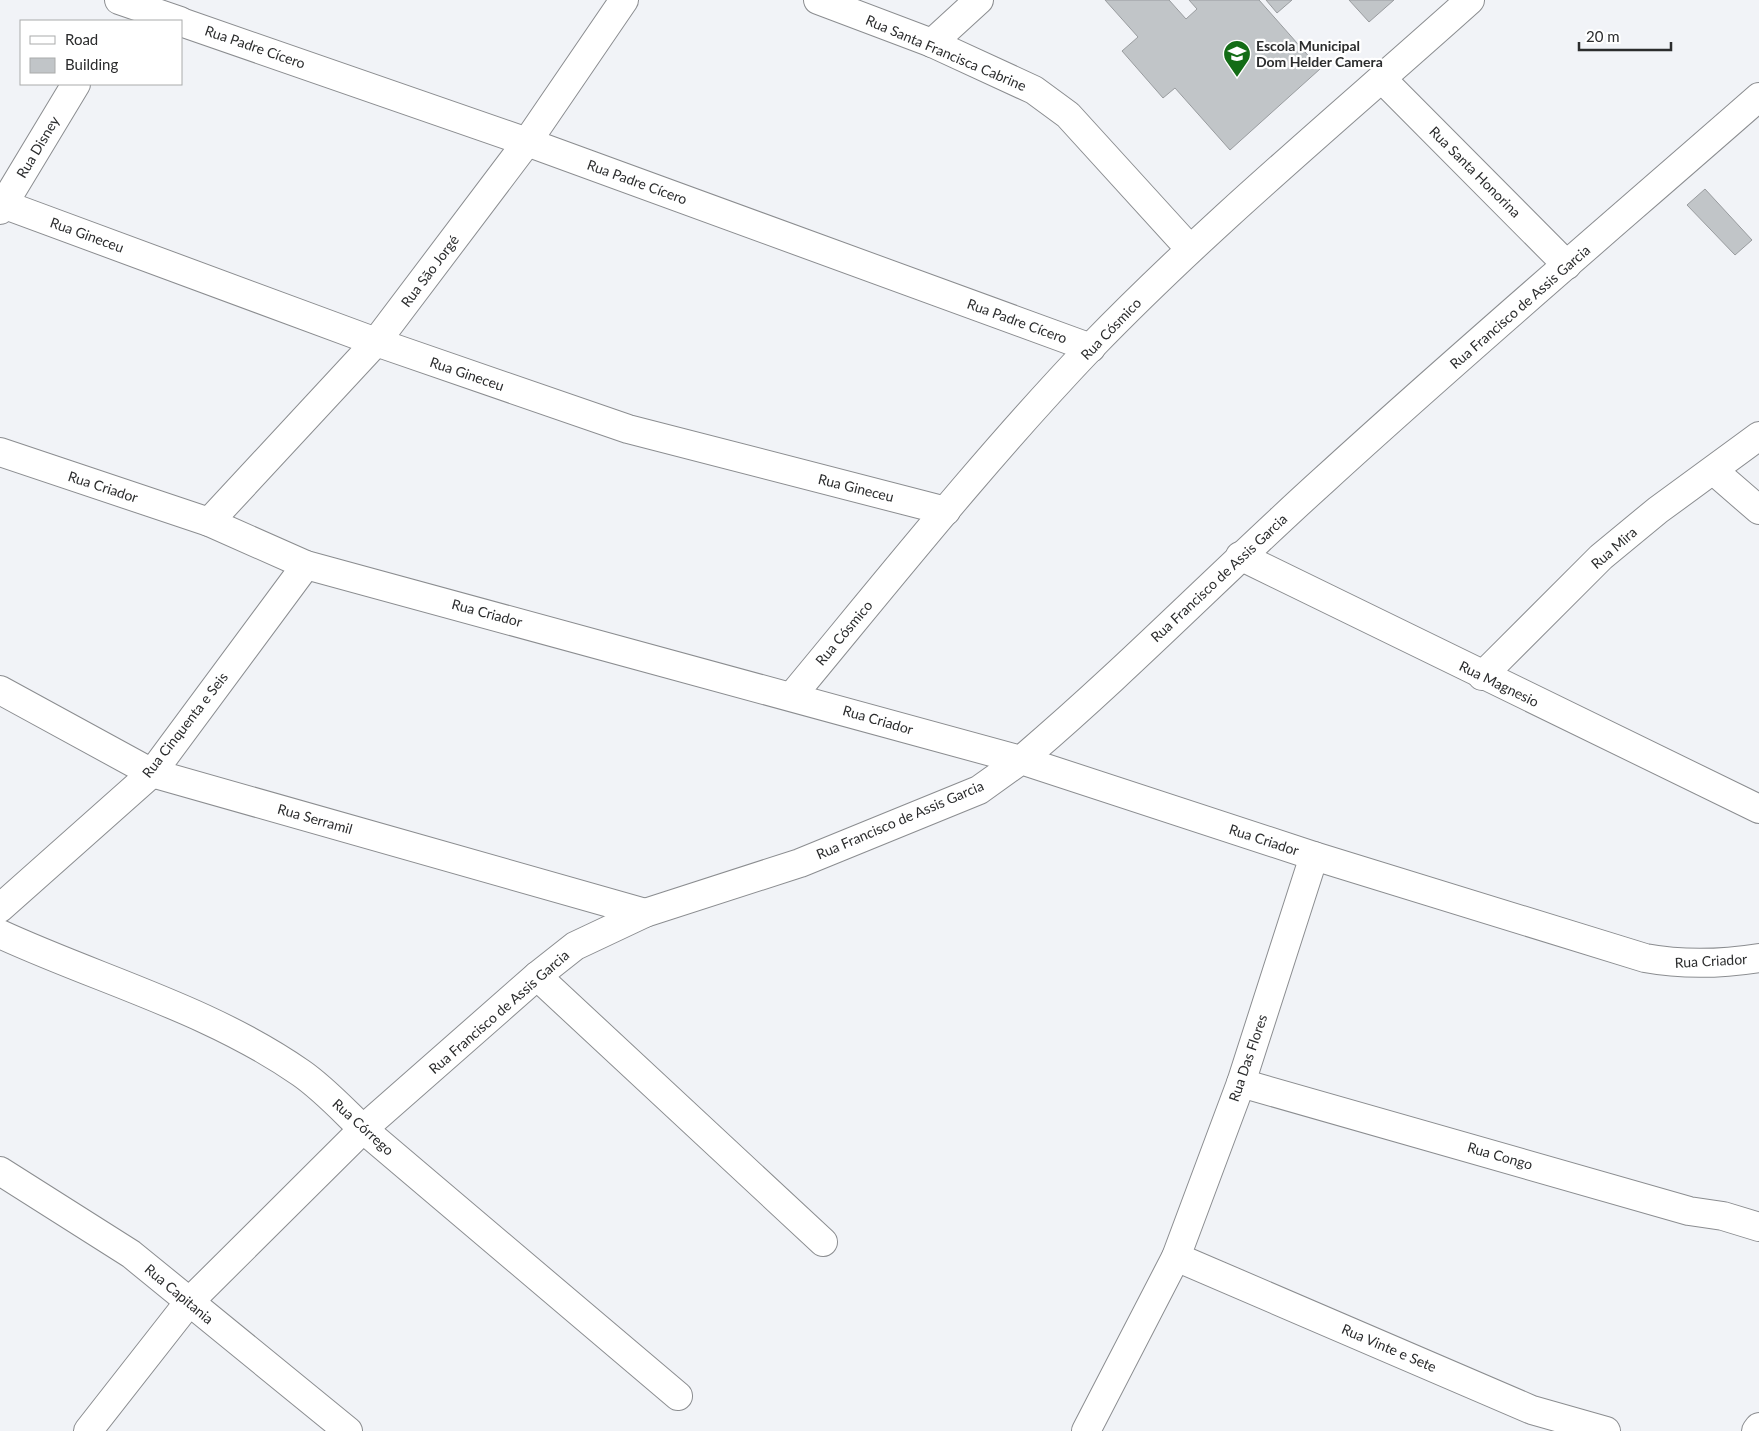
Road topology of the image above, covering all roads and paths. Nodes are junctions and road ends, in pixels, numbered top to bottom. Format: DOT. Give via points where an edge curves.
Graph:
graph roads {
  1 [pos="624,0"];
  2 [pos="818,0"];
  3 [pos="979,0"];
  4 [pos="1470,0"];
  5 [pos="121,6"];
  6 [pos="177,20"];
  7 [pos="182,21"];
  8 [pos="932,44"];
  9 [pos="1382,79"];
  10 [pos="75,85"];
  11 [pos="1759,97"];
  12 [pos="527,142"];
  13 [pos="1,206"];
  14 [pos="1190,249"];
  15 [pos="1568,265"];
  16 [pos="376,342"];
  17 [pos="1091,348"];
  18 [pos="1759,436"];
  19 [pos="0,452"];
  20 [pos="1714,471"];
  21 [pos="1759,510"];
  22 [pos="946,511"];
  23 [pos="209,522"];
  24 [pos="1240,556"];
  25 [pos="306,565"];
  26 [pos="1482,676"];
  27 [pos="0,690"];
  28 [pos="792,696"];
  29 [pos="1021,760"];
  30 [pos="152,773"];
  31 [pos="1759,809"];
  32 [pos="1314,856"];
  33 [pos="0,908"];
  34 [pos="645,912"];
  35 [pos="0,934"];
  36 [pos="1759,958"];
  37 [pos="537,976"];
  38 [pos="1241,1082"];
  39 [pos="363,1129"];
  40 [pos="0,1171"];
  41 [pos="1759,1227"];
  42 [pos="823,1242"];
  43 [pos="1176,1257"];
  44 [pos="188,1302"];
  45 [pos="678,1396"];
  46 [pos="1759,1427"];
  47 [pos="88,1431"];
  48 [pos="348,1431"];
  49 [pos="1086,1431"];
  50 [pos="1606,1431"];
  51 [pos="1756,1431"];
  1 -- 12 [label="street, Rua São Jorgé"];
  2 -- 8 [label="street, Rua Santa Francisca Cabrine"];
  3 -- 8 [label="street"];
  4 -- 9 [label="street, Rua Cósmico"];
  5 -- 6 [label="street, Rua Padre Cícero"];
  7 -- 12 [label="street, Rua Padre Cícero"];
  8 -- 14 [label="street, Rua Santa Francisca Cabrine" via="1050,100 1068,115"];
  9 -- 14 [label="street, Rua Cósmico"];
  9 -- 15 [label="street, Rua Santa Honorina"];
  10 -- 13 [label="street, Rua Disney"];
  11 -- 15 [label="street, Rua Francisco de Assis Garcia"];
  12 -- 16 [label="street, Rua São Jorgé"];
  12 -- 17 [label="street, Rua Padre Cícero"];
  13 -- 16 [label="street, Rua Gineceu"];
  14 -- 17 [label="street, Rua Cósmico"];
  15 -- 24 [label="street, Rua Francisco de Assis Garcia"];
  16 -- 22 [label="street, Rua Gineceu" via="628,429"];
  16 -- 23 [label="street, Rua São Jorgé"];
  17 -- 22 [label="street, Rua Cósmico"];
  18 -- 20 [label="street, Rua Mira"];
  19 -- 23 [label="street, Rua Criador"];
  20 -- 21 [label="street"];
  20 -- 26 [label="street, Rua Mira" via="1658,510 1601,557"];
  22 -- 28 [label="street, Rua Cósmico"];
  23 -- 25 [label="street, Rua Criador"];
  24 -- 26 [label="street, Rua Magnesio"];
  24 -- 29 [label="street, Rua Francisco de Assis Garcia" via="1078,711"];
  25 -- 28 [label="street, Rua Criador"];
  25 -- 30 [label="street, Rua Cinquenta e Seis"];
  26 -- 31 [label="street, Rua Magnesio"];
  27 -- 30 [label="street, Rua Serramil"];
  28 -- 29 [label="street, Rua Criador"];
  29 -- 32 [label="street, Rua Criador"];
  29 -- 34 [label="street, Rua Francisco de Assis Garcia" via="979,790 850,843"];
  30 -- 33 [label="street, Rua Cinquenta e Seis"];
  30 -- 34 [label="street, Rua Serramil"];
  32 -- 36 [label="street, Rua Criador" via="1645,958 1703,964"];
  32 -- 38 [label="street, Rua Das Flores"];
  34 -- 37 [label="street, Rua Francisco de Assis Garcia" via="575,946"];
  35 -- 39 [label="street, Rua Córrego" via="136,988 235,1034 300,1073"];
  37 -- 39 [label="street, Rua Francisco de Assis Garcia"];
  37 -- 42 [label="street"];
  38 -- 41 [label="street, Rua Congo" via="1689,1211 1723,1216"];
  38 -- 43 [label="street, Rua Das Flores"];
  39 -- 44 [label="street, Rua Francisco de Assis Garcia"];
  39 -- 45 [label="street, Rua Córrego"];
  40 -- 44 [label="street, Rua Capitania" via="131,1254"];
  43 -- 49 [label="street, Rua Das Flores"];
  43 -- 50 [label="street, Rua Vinte e Sete" via="1532,1410"];
  44 -- 47 [label="street, Rua Francisco de Assis Garcia"];
  44 -- 48 [label="street, Rua Capitania"];
  46 -- 51 [label="street"];
}
